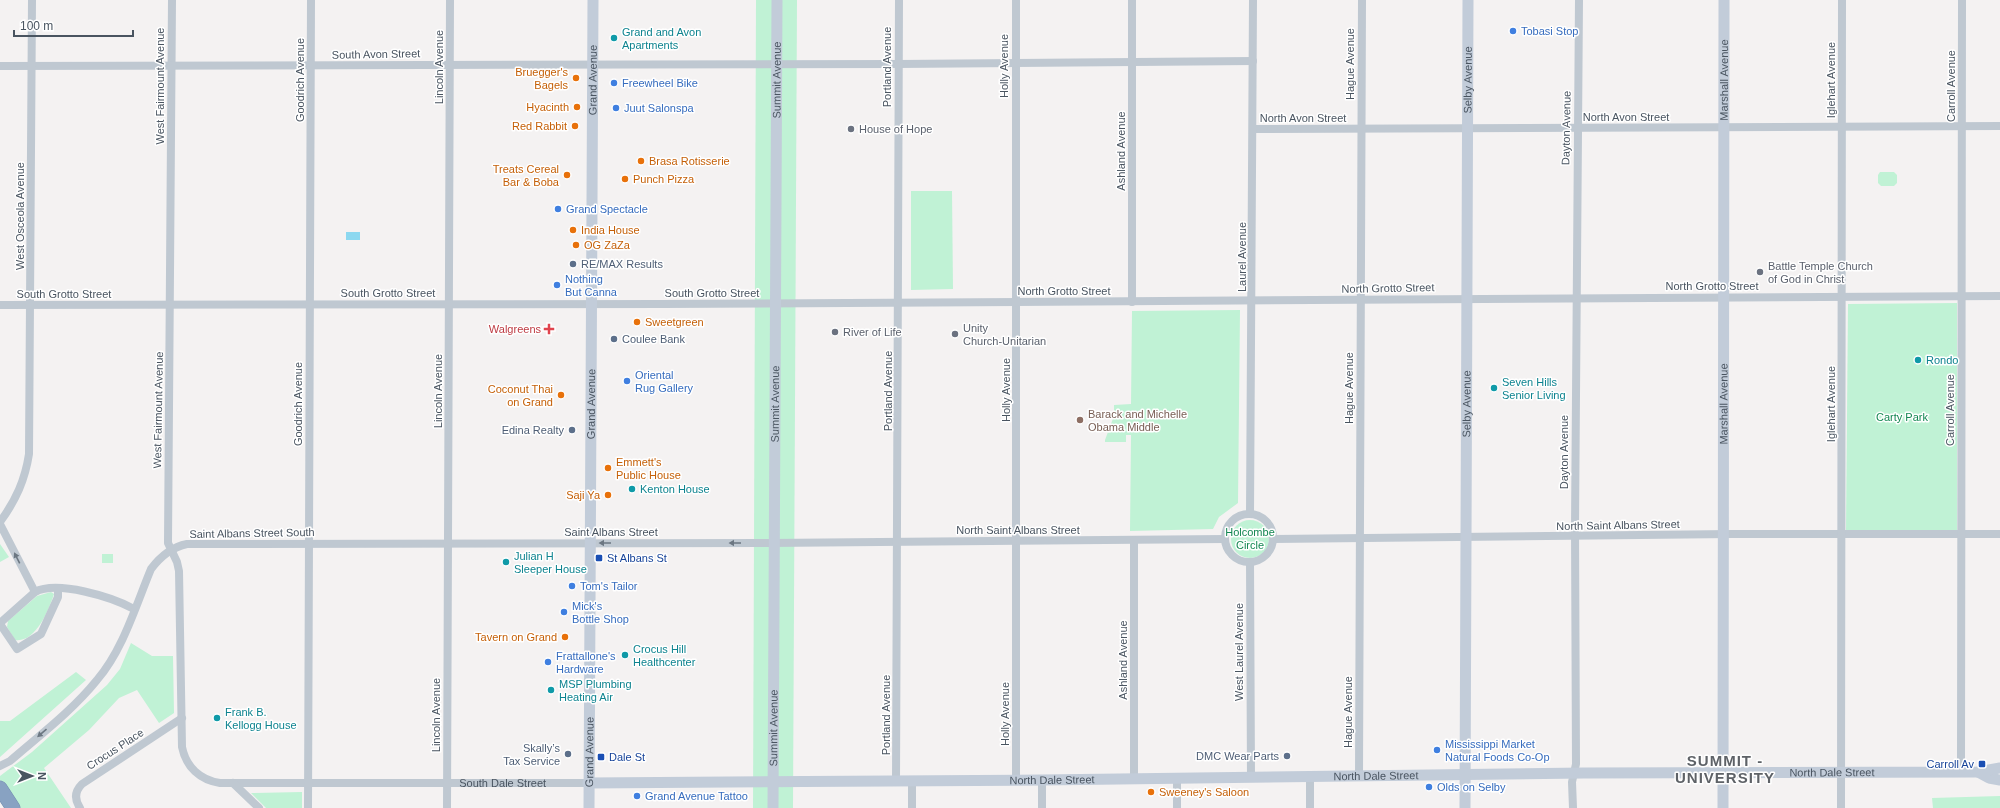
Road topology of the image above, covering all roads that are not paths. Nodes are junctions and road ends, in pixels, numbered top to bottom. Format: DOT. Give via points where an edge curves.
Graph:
graph roads {
  1 [pos="32,0"];
  2 [pos="172,0"];
  3 [pos="311,0"];
  4 [pos="450,0"];
  5 [pos="593,0"];
  6 [pos="776,0"];
  7 [pos="899,0"];
  8 [pos="1016,0"];
  9 [pos="1132,0"];
  10 [pos="1253,0"];
  11 [pos="1362,0"];
  12 [pos="1468,0"];
  13 [pos="1579,0"];
  14 [pos="1724,0"];
  15 [pos="1842,0"];
  16 [pos="1962,0"];
  17 [pos="1253,61"];
  18 [pos="1132,62"];
  19 [pos="1015,63"];
  20 [pos="450,64"];
  21 [pos="593,64"];
  22 [pos="776,64"];
  23 [pos="898,64"];
  24 [pos="171,65"];
  25 [pos="0,66"];
  26 [pos="32,66"];
  27 [pos="311,66"];
  28 [pos="1962,126"];
  29 [pos="2000,126"];
  30 [pos="1724,127"];
  31 [pos="1842,127"];
  32 [pos="1468,128"];
  33 [pos="1577,128"];
  34 [pos="1253,129"];
  35 [pos="1361,129"];
  36 [pos="1842,296"];
  37 [pos="1961,296"];
  38 [pos="2000,296"];
  39 [pos="1723,297"];
  40 [pos="1467,298"];
  41 [pos="1576,298"];
  42 [pos="1360,300"];
  43 [pos="1252,301"];
  44 [pos="1016,302"];
  45 [pos="1132,302"];
  46 [pos="591,303"];
  47 [pos="775,303"];
  48 [pos="899,303"];
  49 [pos="170,304"];
  50 [pos="309,304"];
  51 [pos="449,304"];
  52 [pos="0,305"];
  53 [pos="30,305"];
  54 [pos="1250,514"];
  55 [pos="0,523"];
  56 [pos="1723,534"];
  57 [pos="1961,534"];
  58 [pos="2000,534"];
  59 [pos="1842,535"];
  60 [pos="1575,536"];
  61 [pos="1467,537"];
  62 [pos="1360,538"];
  63 [pos="1225,539"];
  64 [pos="1274,539"];
  65 [pos="1134,540"];
  66 [pos="1016,541"];
  67 [pos="448,542"];
  68 [pos="898,542"];
  69 [pos="308,543"];
  70 [pos="590,543"];
  71 [pos="774,543"];
  72 [pos="170,551"];
  73 [pos="1250,562"];
  74 [pos="58,588"];
  75 [pos="34,592"];
  76 [pos="134,608"];
  77 [pos="0,624"];
  78 [pos="182,718"];
  79 [pos="0,766"];
  80 [pos="2000,768"];
  81 [pos="1723,772"];
  82 [pos="1841,772"];
  83 [pos="1961,772"];
  84 [pos="1978,772"];
  85 [pos="1574,774"];
  86 [pos="1466,775"];
  87 [pos="1310,777"];
  88 [pos="1359,777"];
  89 [pos="1177,778"];
  90 [pos="1251,778"];
  91 [pos="1134,779"];
  92 [pos="1016,780"];
  93 [pos="1042,780"];
  94 [pos="2000,780"];
  95 [pos="896,781"];
  96 [pos="912,781"];
  97 [pos="773,782"];
  98 [pos="233,783"];
  99 [pos="307,783"];
  100 [pos="447,783"];
  101 [pos="588,783"];
  102 [pos="0,788"];
  103 [pos="13,808"];
  104 [pos="80,808"];
  105 [pos="259,808"];
  106 [pos="308,808"];
  107 [pos="447,808"];
  108 [pos="588,808"];
  109 [pos="773,808"];
  110 [pos="912,808"];
  111 [pos="1042,808"];
  112 [pos="1177,808"];
  113 [pos="1310,808"];
  114 [pos="1466,808"];
  115 [pos="1572,808"];
  116 [pos="1723,808"];
  117 [pos="1841,808"];
  1 -- 26 [label="street, West Osceola Avenue"];
  2 -- 24 [label="street, West Fairmount Avenue"];
  3 -- 27 [label="street, Goodrich Avenue"];
  4 -- 20 [label="street, Lincoln Avenue"];
  5 -- 21 [label="street, Grand Avenue"];
  6 -- 22 [label="street, Summit Avenue"];
  7 -- 23 [label="street, Portland Avenue"];
  8 -- 19 [label="street, Holly Avenue"];
  9 -- 18 [label="street, Ashland Avenue"];
  10 -- 17 [label="street, Laurel Avenue"];
  11 -- 35 [label="street, Hague Avenue"];
  12 -- 32 [label="street, Selby Avenue"];
  13 -- 33 [label="street, Dayton Avenue"];
  14 -- 30 [label="street, Marshall Avenue"];
  15 -- 31 [label="street, Iglehart Avenue"];
  16 -- 28 [label="street, Carroll Avenue"];
  17 -- 18 [label="street"];
  17 -- 34 [label="street, Laurel Avenue"];
  18 -- 19 [label="street"];
  18 -- 45 [label="street, Ashland Avenue"];
  19 -- 23 [label="street"];
  19 -- 44 [label="street, Holly Avenue"];
  20 -- 21 [label="street, South Avon Street"];
  20 -- 27 [label="street, South Avon Street"];
  20 -- 51 [label="street, Lincoln Avenue"];
  21 -- 22 [label="street, South Avon Street"];
  21 -- 46 [label="street, Grand Avenue"];
  22 -- 23 [label="street"];
  22 -- 47 [label="street, Summit Avenue"];
  23 -- 48 [label="street, Portland Avenue"];
  24 -- 26 [label="street, South Avon Street"];
  24 -- 27 [label="street, South Avon Street"];
  24 -- 49 [label="street, West Fairmount Avenue"];
  25 -- 26 [label="street, South Avon Street"];
  26 -- 53 [label="street, West Osceola Avenue"];
  27 -- 50 [label="street, Goodrich Avenue"];
  28 -- 29 [label="street, North Avon Street"];
  28 -- 31 [label="street, North Avon Street"];
  28 -- 37 [label="street, Carroll Avenue"];
  30 -- 31 [label="street, North Avon Street"];
  30 -- 33 [label="street, North Avon Street"];
  30 -- 39 [label="street, Marshall Avenue"];
  31 -- 36 [label="street, Iglehart Avenue"];
  32 -- 33 [label="street, North Avon Street"];
  32 -- 35 [label="street, North Avon Street"];
  32 -- 40 [label="street, Selby Avenue"];
  33 -- 41 [label="street, Dayton Avenue"];
  34 -- 35 [label="street, North Avon Street"];
  34 -- 43 [label="street, Laurel Avenue"];
  35 -- 42 [label="street, Hague Avenue"];
  36 -- 37 [label="street, North Grotto Street"];
  36 -- 39 [label="street, North Grotto Street"];
  36 -- 59 [label="street, Iglehart Avenue"];
  37 -- 38 [label="street, North Grotto Street"];
  37 -- 57 [label="street, Carroll Avenue"];
  39 -- 41 [label="street, North Grotto Street"];
  39 -- 56 [label="street, Marshall Avenue"];
  40 -- 41 [label="street, North Grotto Street"];
  40 -- 42 [label="street, North Grotto Street"];
  40 -- 61 [label="street, Selby Avenue"];
  41 -- 60 [label="street, Dayton Avenue"];
  42 -- 43 [label="street, North Grotto Street"];
  42 -- 62 [label="street, Hague Avenue"];
  43 -- 45 [label="street, North Grotto Street"];
  43 -- 54 [label="street, Laurel Avenue"];
  44 -- 45 [label="street, North Grotto Street"];
  44 -- 48 [label="street, North Grotto Street"];
  44 -- 66 [label="street, Holly Avenue"];
  46 -- 47 [label="street, South Grotto Street"];
  46 -- 51 [label="street, South Grotto Street"];
  46 -- 70 [label="street, Grand Avenue"];
  47 -- 48 [label="street, North Grotto Street"];
  47 -- 71 [label="street, Summit Avenue"];
  48 -- 68 [label="street, Portland Avenue"];
  49 -- 50 [label="street, South Grotto Street"];
  49 -- 53 [label="street, South Grotto Street"];
  49 -- 72 [label="street, West Fairmount Avenue"];
  50 -- 51 [label="street, South Grotto Street"];
  50 -- 69 [label="street, Goodrich Avenue"];
  51 -- 67 [label="street, Lincoln Avenue"];
  52 -- 53 [label="street, South Grotto Street"];
  53 -- 55 [label="street, West Osceola Avenue" via="29,454 22,485"];
  54 -- 63 [label="street" via="1242,515 1230,524"];
  54 -- 64 [label="street" via="1267,522"];
  75 -- 55 [label="street, one-way"];
  56 -- 59 [label="street, North Saint Albans Street"];
  56 -- 60 [label="street, North Saint Albans Street"];
  56 -- 81 [label="street, Marshall Avenue"];
  57 -- 58 [label="street, North Saint Albans Street"];
  57 -- 59 [label="street, North Saint Albans Street"];
  57 -- 83 [label="street, Carroll Avenue"];
  59 -- 82 [label="street, Iglehart Avenue"];
  60 -- 61 [label="street, North Saint Albans Street"];
  60 -- 85 [label="street, Dayton Avenue"];
  61 -- 62 [label="street, North Saint Albans Street"];
  61 -- 86 [label="street, Selby Avenue"];
  62 -- 64 [label="street, North Saint Albans Street"];
  62 -- 88 [label="street, Hague Avenue"];
  63 -- 65 [label="street, North Saint Albans Street"];
  63 -- 73 [label="street" via="1228,551 1234,558"];
  64 -- 73 [label="street" via="1272,549 1263,559"];
  65 -- 66 [label="street, North Saint Albans Street"];
  65 -- 91 [label="street, Ashland Avenue"];
  66 -- 68 [label="street, North Saint Albans Street"];
  66 -- 92 [label="street, Holly Avenue"];
  67 -- 69 [label="street, Saint Albans Street South"];
  67 -- 70 [label="street, Saint Albans Street"];
  67 -- 100 [label="street, Lincoln Avenue"];
  68 -- 71 [label="street, North Saint Albans Street"];
  68 -- 95 [label="street, Portland Avenue"];
  69 -- 72 [label="street, Saint Albans Street South" via="186,544"];
  69 -- 99 [label="street, Goodrich Avenue"];
  71 -- 70 [label="street, Saint Albans Street, one-way"];
  70 -- 101 [label="street, Grand Avenue"];
  71 -- 97 [label="street, Summit Avenue"];
  72 -- 76 [label="street, Saint Albans Street South" via="158,559 151,569"];
  72 -- 78 [label="street, West Fairmount Avenue" via="179,571"];
  73 -- 90 [label="street, West Laurel Avenue"];
  74 -- 75 [label="street"];
  74 -- 76 [label="street" via="121,602"];
  74 -- 77 [label="street" via="58,597 41,634 17,648"];
  75 -- 77 [label="street"];
  76 -- 79 [label="street, Saint Albans Street South, one-way" via="117,650 98,680 10,761"];
  78 -- 98 [label="street, West Fairmount Avenue" via="183,752 191,768 213,782"];
  78 -- 104 [label="street, Crocus Place" via="82,784 77,789 76,797"];
  80 -- 84 [label="street, North Dale Street"];
  81 -- 82 [label="street, North Dale Street"];
  81 -- 85 [label="street, North Dale Street"];
  81 -- 116 [label="street, Marshall Avenue"];
  82 -- 83 [label="street, North Dale Street"];
  82 -- 117 [label="street, Iglehart Avenue"];
  83 -- 84 [label="street, North Dale Street"];
  84 -- 94 [label="street, North Dale Street"];
  85 -- 86 [label="street, North Dale Street"];
  85 -- 115 [label="street, Dayton Avenue"];
  86 -- 88 [label="street, North Dale Street"];
  86 -- 114 [label="street, Selby Avenue"];
  87 -- 88 [label="street, North Dale Street"];
  87 -- 90 [label="street, North Dale Street"];
  87 -- 113 [label="street"];
  89 -- 90 [label="street, North Dale Street"];
  89 -- 91 [label="street, North Dale Street"];
  89 -- 112 [label="street"];
  91 -- 93 [label="street, North Dale Street"];
  92 -- 93 [label="street, North Dale Street"];
  92 -- 96 [label="street, North Dale Street"];
  93 -- 111 [label="street"];
  95 -- 96 [label="street, North Dale Street"];
  95 -- 97 [label="street, North Dale Street"];
  96 -- 110 [label="street"];
  97 -- 101 [label="street, South Dale Street"];
  97 -- 109 [label="street, Summit Avenue"];
  98 -- 99 [label="street, South Dale Street"];
  98 -- 105 [label="street"];
  99 -- 100 [label="street, South Dale Street"];
  99 -- 106 [label="street, Goodrich Avenue"];
  100 -- 101 [label="street, South Dale Street"];
  100 -- 107 [label="street, Lincoln Avenue"];
  101 -- 108 [label="street, Grand Avenue"];
  102 -- 103 [label="highway"];
}
